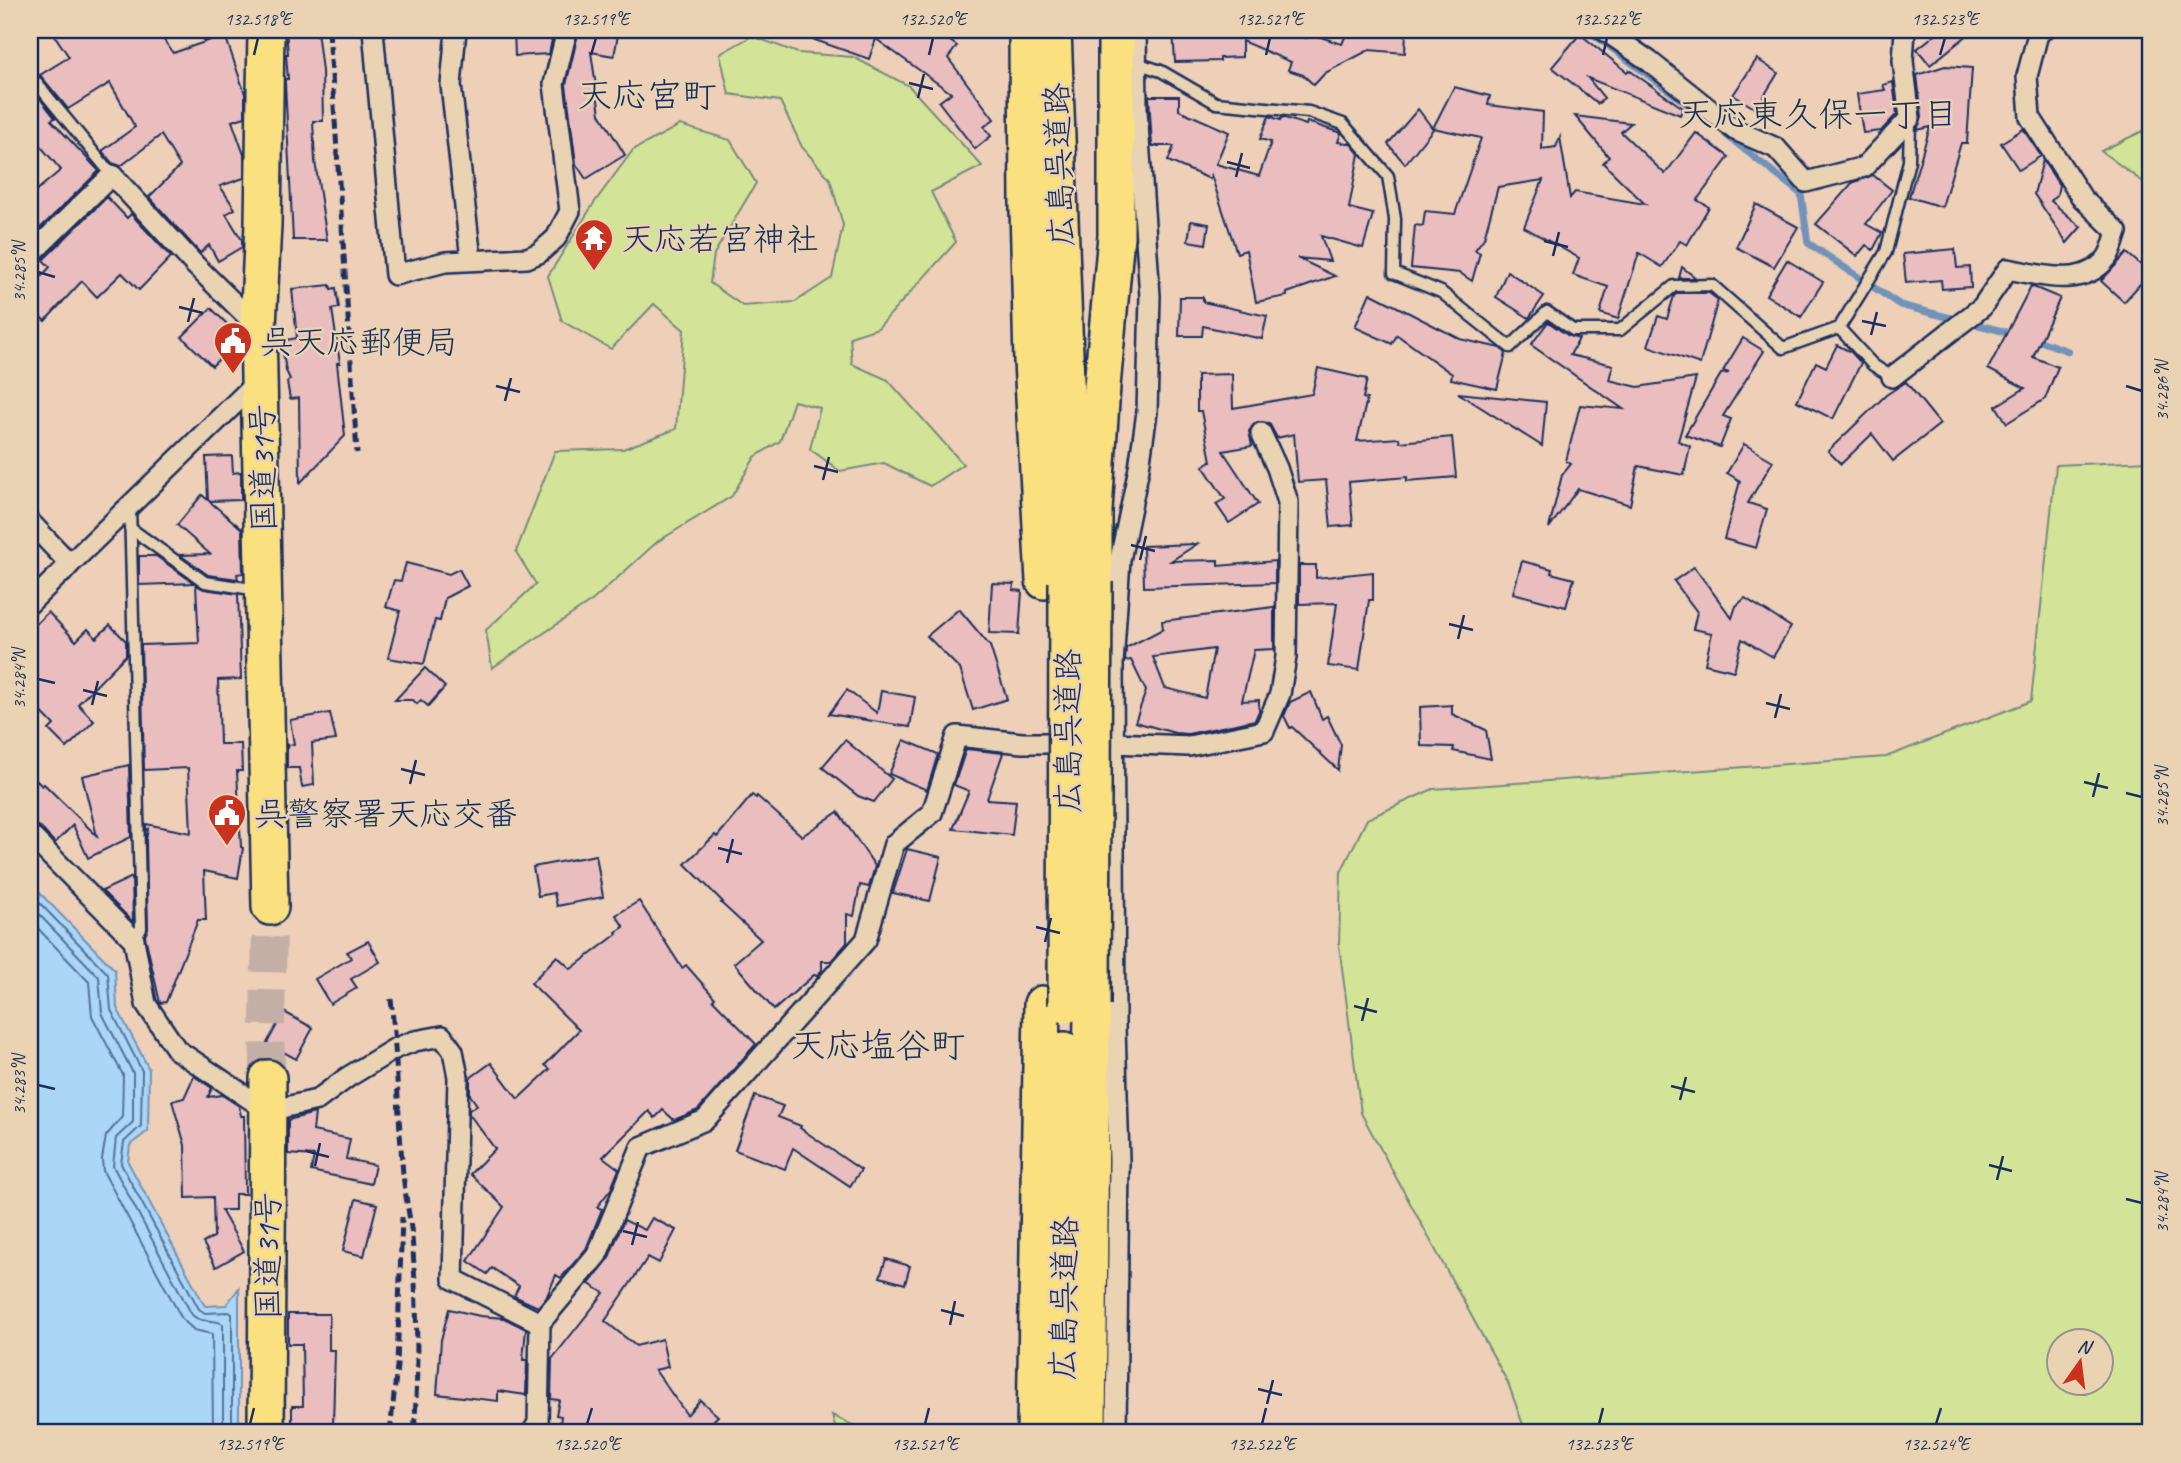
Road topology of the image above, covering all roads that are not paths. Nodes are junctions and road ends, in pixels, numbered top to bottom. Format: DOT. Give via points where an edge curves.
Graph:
graph roads {
  1 [pos="266,30"];
  2 [pos="373,30"];
  3 [pos="456,30"];
  4 [pos="567,30"];
  5 [pos="1027,30"];
  6 [pos="1053,30"];
  7 [pos="1116,30"];
  8 [pos="1136,30"];
  9 [pos="1604,30"];
  10 [pos="1905,30"];
  11 [pos="2043,30"];
  12 [pos="1136,63"];
  13 [pos="30,75"];
  14 [pos="1910,118"];
  15 [pos="113,175"];
  16 [pos="30,255"];
  17 [pos="471,259"];
  18 [pos="258,327"];
  19 [pos="1839,328"];
  20 [pos="1892,377"];
  21 [pos="261,379"];
  22 [pos="1261,433"];
  23 [pos="130,506"];
  24 [pos="30,522"];
  25 [pos="130,528"];
  26 [pos="70,564"];
  27 [pos="1068,581"];
  28 [pos="264,591"];
  29 [pos="30,603"];
  30 [pos="30,611"];
  31 [pos="1113,743"];
  32 [pos="30,835"];
  33 [pos="270,907"];
  34 [pos="134,940"];
  35 [pos="1067,1005"];
  36 [pos="268,1094"];
  37 [pos="540,1323"];
  38 [pos="266,1433"];
  39 [pos="532,1433"];
  40 [pos="1035,1433"];
  41 [pos="1062,1433"];
  42 [pos="1088,1433"];
  43 [pos="1116,1433"];
  1 -- 18 [label="highway, 国道31号"];
  2 -- 17 [label="street" via="395,275"];
  3 -- 17 [label="street" via="451,85"];
  4 -- 17 [label="street" via="554,84 570,211 556,238 539,253 527,258"];
  5 -- 27 [label="highway" via="1032,361"];
  6 -- 27 [label="highway, 広島呉道路" via="1068,408"];
  7 -- 27 [label="highway" via="1116,236 1096,482"];
  8 -- 12 [label="street"];
  9 -- 14 [label="street" via="1735,130 1776,148 1806,182 1864,167"];
  10 -- 14 [label="street" via="1903,61"];
  11 -- 20 [label="street" via="2027,76 2030,117 2082,198 2117,232 2108,257 2093,270 2061,279 2008,269 1982,307"];
  12 -- 19 [label="lane" via="1161,71 1216,103 1308,112 1343,124 1388,176 1395,219 1394,273 1441,292 1510,346 1547,312 1573,330 1620,331 1674,286 1712,285 1783,348"];
  12 -- 31 [label="street" via="1150,296 1146,412 1120,560"];
  13 -- 15 [label="lane"];
  14 -- 19 [label="lane" via="1909,161 1886,252"];
  15 -- 16 [label="street"];
  15 -- 18 [label="street"];
  18 -- 21 [label="highway, 国道31号"];
  19 -- 20 [label="lane" via="1873,365"];
  21 -- 23 [label="street"];
  21 -- 28 [label="highway, 国道31号"];
  22 -- 31 [label="street" via="1287,502 1286,657 1280,694 1264,731 1189,747"];
  23 -- 25 [label="lane"];
  23 -- 26 [label="street"];
  24 -- 26 [label="street"];
  25 -- 28 [label="lane" via="205,582"];
  25 -- 34 [label="lane" via="141,928"];
  26 -- 29 [label="street"];
  26 -- 30 [label="street"];
  27 -- 35 [label="highway, bridge"];
  27 -- 35 [label="highway"];
  28 -- 33 [label="highway, 国道31号"];
  31 -- 37 [label="street" via="1022,743 957,736 932,813 894,844 866,940 705,1120 641,1147 597,1255"];
  31 -- 43 [label="street" via="1119,1160"];
  32 -- 34 [label="street"];
  34 -- 36 [label="street" via="146,1004 177,1050"];
  35 -- 40 [label="highway"];
  35 -- 41 [label="highway, 広島呉道路"];
  35 -- 42 [label="highway"];
  36 -- 37 [label="street" via="317,1100 396,1048 442,1036 453,1051 458,1077 453,1279"];
  36 -- 38 [label="highway, 国道31号"];
  37 -- 39 [label="street" via="538,1423"];
}
